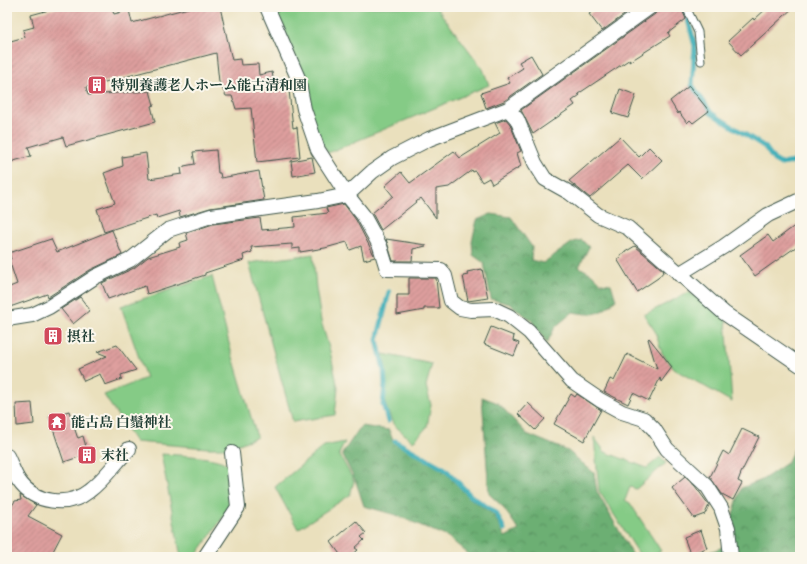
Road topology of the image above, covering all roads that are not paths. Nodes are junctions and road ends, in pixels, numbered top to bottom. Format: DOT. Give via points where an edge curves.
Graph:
graph roads {
  1 [pos="267,7"];
  2 [pos="650,7"];
  3 [pos="686,7"];
  4 [pos="701,62"];
  5 [pos="508,109"];
  6 [pos="347,195"];
  7 [pos="800,200"];
  8 [pos="679,274"];
  9 [pos="9,321"];
  10 [pos="800,365"];
  11 [pos="129,449"];
  12 [pos="232,452"];
  13 [pos="7,456"];
  14 [pos="205,557"];
  15 [pos="731,557"];
  1 -- 6 [label="street" via="298,78 304,109 318,150"];
  2 -- 5 [label="street"];
  3 -- 4 [label="lane" via="698,32"];
  5 -- 6 [label="street" via="429,139 392,158"];
  5 -- 8 [label="street" via="517,119 545,179 570,193 598,215 628,228"];
  6 -- 9 [label="street" via="211,216 168,230 130,260 95,277 49,307"];
  6 -- 15 [label="street" via="363,215 380,246 387,269 441,270 451,301 460,308 494,308 509,316 529,332 577,384 622,412 644,419 667,449 707,486 721,508 728,528"];
  7 -- 8 [label="street" via="768,215"];
  8 -- 10 [label="street" via="724,313"];
  11 -- 13 [label="street" via="88,492 70,500 48,501 26,489 18,480"];
  12 -- 14 [label="street" via="238,507"];
}
